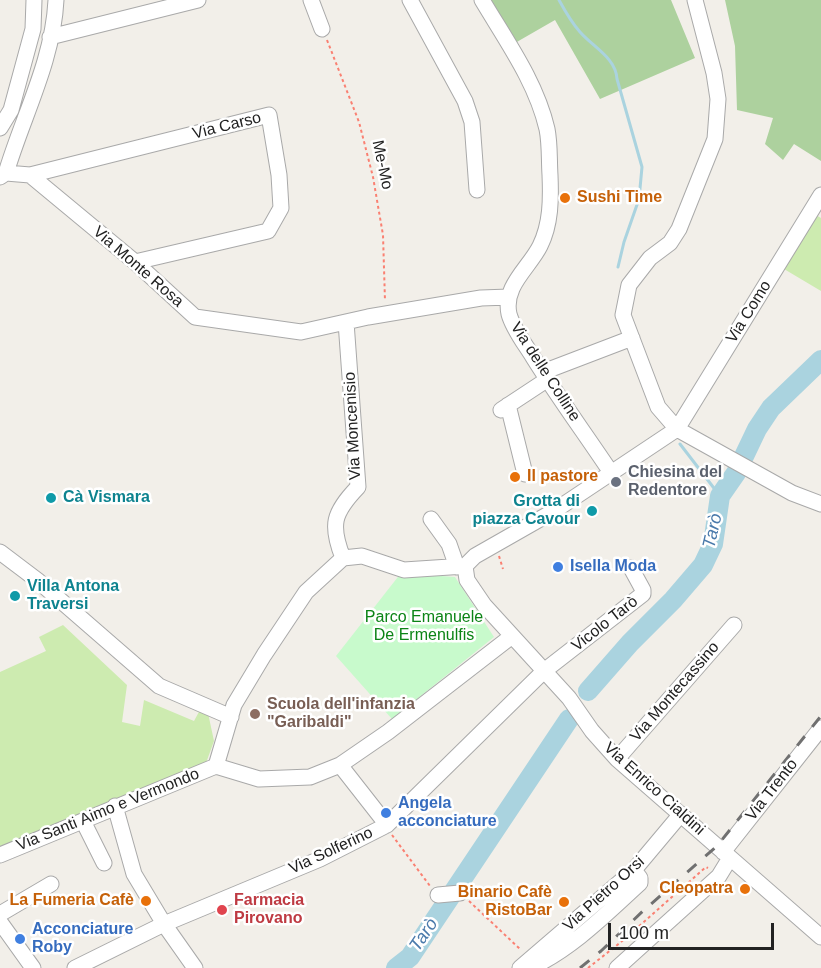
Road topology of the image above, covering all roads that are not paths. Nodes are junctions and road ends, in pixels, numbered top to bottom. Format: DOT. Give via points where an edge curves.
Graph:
graph roads {
  1 [pos="34,0"];
  2 [pos="56,0"];
  3 [pos="198,0"];
  4 [pos="311,0"];
  5 [pos="410,0"];
  6 [pos="482,0"];
  7 [pos="694,0"];
  8 [pos="322,29"];
  9 [pos="50,37"];
  10 [pos="0,128"];
  11 [pos="3,175"];
  12 [pos="30,175"];
  13 [pos="477,190"];
  14 [pos="821,195"];
  15 [pos="135,262"];
  16 [pos="508,297"];
  17 [pos="346,321"];
  18 [pos="632,338"];
  19 [pos="545,376"];
  20 [pos="677,429"];
  21 [pos="525,474"];
  22 [pos="612,474"];
  23 [pos="821,504"];
  24 [pos="431,519"];
  25 [pos="0,552"];
  26 [pos="343,558"];
  27 [pos="461,566"];
  28 [pos="631,568"];
  29 [pos="734,625"];
  30 [pos="512,636"];
  31 [pos="544,671"];
  32 [pos="231,717"];
  33 [pos="821,728"];
  34 [pos="617,759"];
  35 [pos="340,765"];
  36 [pos="216,766"];
  37 [pos="115,806"];
  38 [pos="681,814"];
  39 [pos="83,821"];
  40 [pos="386,825"];
  41 [pos="0,855"];
  42 [pos="727,855"];
  43 [pos="104,863"];
  44 [pos="51,884"];
  45 [pos="460,893"];
  46 [pos="438,895"];
  47 [pos="0,914"];
  48 [pos="0,922"];
  49 [pos="164,924"];
  50 [pos="821,937"];
  51 [pos="527,965"];
  52 [pos="33,968"];
  53 [pos="75,968"];
  54 [pos="195,968"];
  55 [pos="618,968"];
  1 -- 10 [label="street" via="33,29 11,110"];
  2 -- 9 [label="street"];
  3 -- 9 [label="street"];
  4 -- 8 [label="street"];
  5 -- 13 [label="street" via="465,100 472,122"];
  6 -- 16 [label="street" via="533,87 547,131 551,187 548,228"];
  7 -- 18 [label="street" via="718,99 715,139 679,229 629,285 623,315"];
  9 -- 11 [label="street" via="30,108"];
  11 -- 12 [label="street, Via Carso"];
  12 -- 15 [label="street, Via Monte Rosa"];
  12 -- 15 [label="street, Via Carso" via="269,115 281,208 268,231"];
  14 -- 20 [label="street, Via Como"];
  15 -- 17 [label="street, Via Monte Rosa" via="195,317 301,332"];
  16 -- 17 [label="street, Via Monte Rosa"];
  16 -- 19 [label="street, Via delle Colline" via="513,324"];
  17 -- 26 [label="street, Via Moncenisio" via="358,487 344,501 334,520"];
  18 -- 19 [label="street"];
  18 -- 20 [label="street" via="658,406"];
  19 -- 21 [label="street" via="505,407"];
  19 -- 22 [label="street, Via delle Colline"];
  20 -- 22 [label="street"];
  20 -- 23 [label="street"];
  22 -- 27 [label="street"];
  24 -- 27 [label="street, Via Enrico Cialdini"];
  25 -- 32 [label="street" via="159,686"];
  26 -- 27 [label="street" via="362,556 404,570"];
  26 -- 32 [label="street" via="306,592 258,665"];
  27 -- 30 [label="street, Via Enrico Cialdini" via="484,605"];
  28 -- 31 [label="street, Vicolo Tarò" via="643,594"];
  29 -- 34 [label="street, Via Montecassino"];
  30 -- 31 [label="street, Via Enrico Cialdini"];
  30 -- 35 [label="street"];
  31 -- 34 [label="street, Via Enrico Cialdini"];
  31 -- 40 [label="street, Via Solferino"];
  32 -- 36 [label="street"];
  33 -- 42 [label="street, Via Trento"];
  34 -- 38 [label="street, Via Enrico Cialdini"];
  35 -- 36 [label="street" via="310,777 259,779"];
  35 -- 40 [label="street"];
  36 -- 37 [label="street, Via Santi Aimo e Vermondo"];
  37 -- 39 [label="street, Via Santi Aimo e Vermondo"];
  37 -- 49 [label="street" via="134,874"];
  38 -- 42 [label="street, Via Enrico Cialdini"];
  38 -- 51 [label="street, Via Pietro Orsi" via="637,874"];
  39 -- 41 [label="street, Via Santi Aimo e Vermondo"];
  39 -- 43 [label="street"];
  40 -- 49 [label="street, Via Solferino" via="320,859"];
  42 -- 50 [label="street, Via Enrico Cialdini"];
  42 -- 55 [label="street, Via Trento" via="719,876"];
  44 -- 47 [label="street"];
  45 -- 46 [label="street"];
  48 -- 52 [label="street"];
  49 -- 53 [label="street, Via Solferino"];
  49 -- 54 [label="street"];
}
